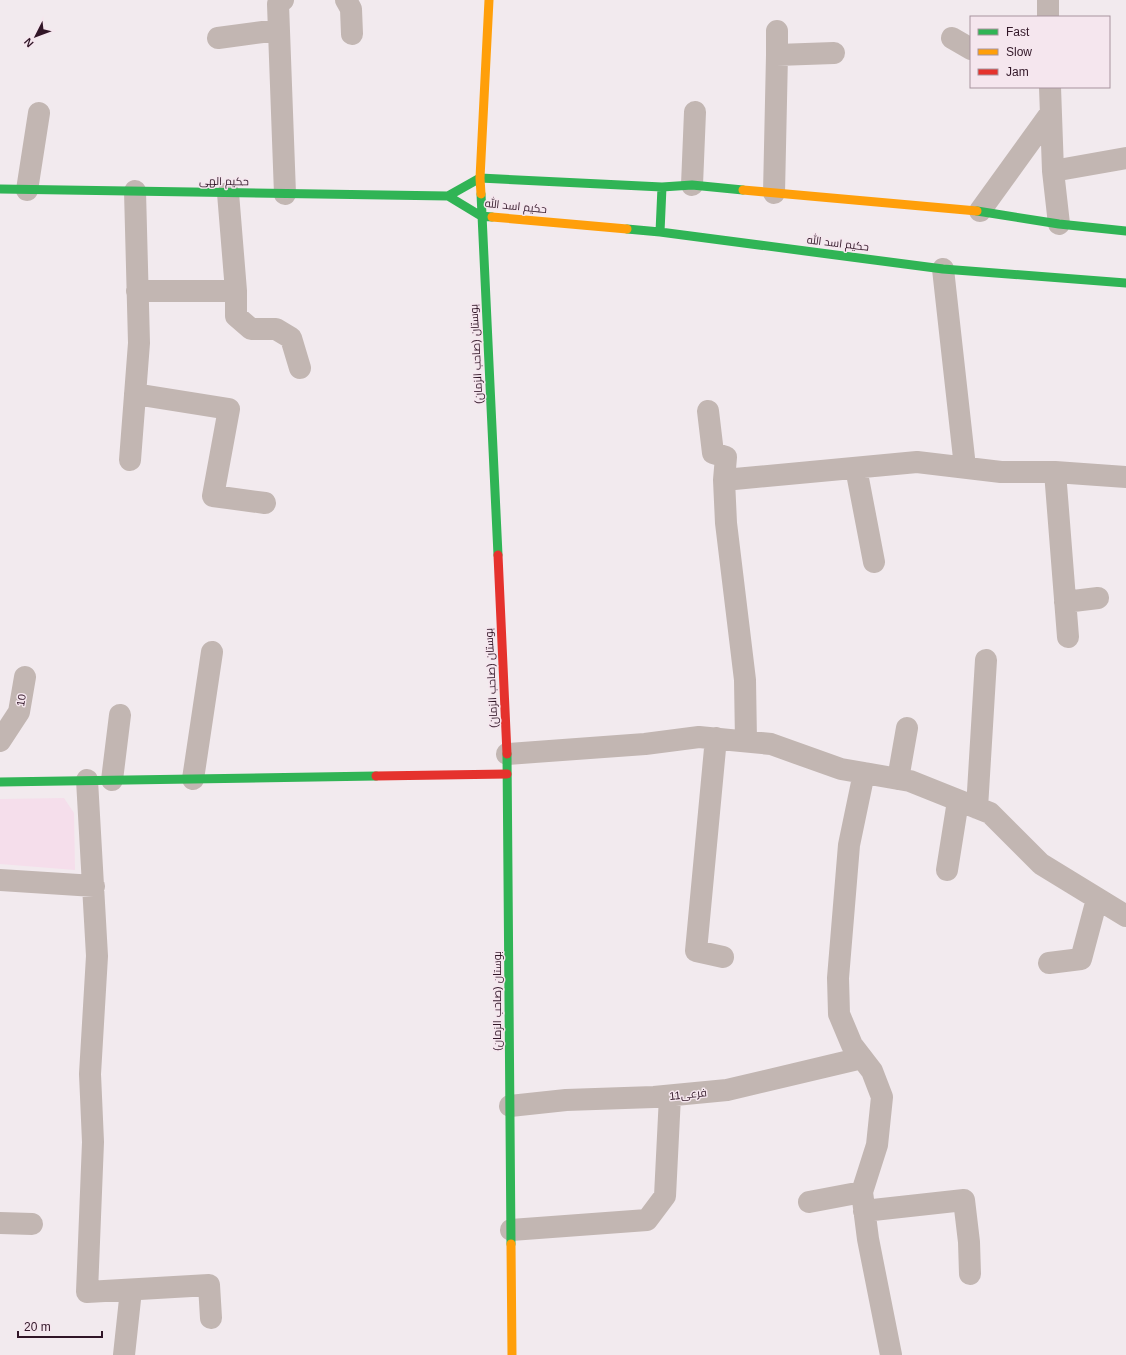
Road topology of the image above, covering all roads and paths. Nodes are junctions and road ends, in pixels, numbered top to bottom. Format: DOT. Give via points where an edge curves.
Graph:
graph roads {
  1 [pos="282,0"];
  2 [pos="346,0"];
  3 [pos="489,0"];
  4 [pos="1048,0"];
  5 [pos="1048,16"];
  6 [pos="278,30"];
  7 [pos="777,31"];
  8 [pos="352,34"];
  9 [pos="218,38"];
  10 [pos="952,38"];
  11 [pos="970,48"];
  12 [pos="834,53"];
  13 [pos="777,56"];
  14 [pos="1050,88"];
  15 [pos="39,112"];
  16 [pos="695,112"];
  17 [pos="1050,114"];
  18 [pos="1126,158"];
  19 [pos="1053,171"];
  20 [pos="480,178"];
  21 [pos="692,185"];
  22 [pos="662,187"];
  23 [pos="0,190"];
  24 [pos="27,190"];
  25 [pos="135,191"];
  26 [pos="228,193"];
  27 [pos="774,193"];
  28 [pos="285,194"];
  29 [pos="448,196"];
  30 [pos="980,211"];
  31 [pos="481,216"];
  32 [pos="1059,224"];
  33 [pos="660,232"];
  34 [pos="1126,232"];
  35 [pos="943,269"];
  36 [pos="1126,283"];
  37 [pos="137,291"];
  38 [pos="236,291"];
  39 [pos="300,368"];
  40 [pos="135,394"];
  41 [pos="708,411"];
  42 [pos="130,460"];
  43 [pos="965,467"];
  44 [pos="856,468"];
  45 [pos="1055,472"];
  46 [pos="1126,477"];
  47 [pos="724,480"];
  48 [pos="265,503"];
  49 [pos="874,562"];
  50 [pos="1098,598"];
  51 [pos="1065,602"];
  52 [pos="1068,637"];
  53 [pos="212,652"];
  54 [pos="986,660"];
  55 [pos="25,677"];
  56 [pos="120,714"];
  57 [pos="907,728"];
  58 [pos="716,738"];
  59 [pos="0,741"];
  60 [pos="746,742"];
  61 [pos="507,764"];
  62 [pos="864,773"];
  63 [pos="193,779"];
  64 [pos="898,779"];
  65 [pos="87,780"];
  66 [pos="112,780"];
  67 [pos="0,782"];
  68 [pos="968,804"];
  69 [pos="947,870"];
  70 [pos="0,880"];
  71 [pos="94,886"];
  72 [pos="1097,899"];
  73 [pos="1126,916"];
  74 [pos="724,957"];
  75 [pos="1049,963"];
  76 [pos="862,1058"];
  77 [pos="670,1096"];
  78 [pos="510,1106"];
  79 [pos="809,1202"];
  80 [pos="863,1202"];
  81 [pos="0,1223"];
  82 [pos="32,1224"];
  83 [pos="511,1230"];
  84 [pos="970,1274"];
  85 [pos="130,1290"];
  86 [pos="211,1318"];
  87 [pos="124,1355"];
  88 [pos="512,1355"];
  89 [pos="891,1355"];
  1 -- 6 [label="street" via="278,4"];
  2 -- 8 [label="street" via="351,9"];
  3 -- 20 [label="main road, بوستان (صاحب الزمان)"];
  4 -- 5 [label="street"];
  6 -- 9 [label="street"];
  6 -- 28 [label="street"];
  7 -- 13 [label="street"];
  10 -- 11 [label="street"];
  12 -- 13 [label="street"];
  13 -- 27 [label="street"];
  14 -- 17 [label="street"];
  15 -- 24 [label="street"];
  16 -- 21 [label="street"];
  17 -- 19 [label="street"];
  17 -- 30 [label="street"];
  18 -- 19 [label="street"];
  19 -- 32 [label="street"];
  20 -- 22 [label="main road"];
  20 -- 29 [label="main road"];
  20 -- 31 [label="main road, بوستان (صاحب الزمان)"];
  21 -- 22 [label="main road"];
  21 -- 27 [label="main road"];
  22 -- 33 [label="main road"];
  23 -- 24 [label="main road, حکیم الهی"];
  24 -- 25 [label="main road, حکیم الهی"];
  25 -- 26 [label="main road, حکیم الهی"];
  25 -- 37 [label="street"];
  26 -- 28 [label="main road, حکیم الهی"];
  26 -- 38 [label="street"];
  27 -- 30 [label="main road"];
  28 -- 29 [label="main road, حکیم الهی"];
  29 -- 31 [label="main road, حکیم اسد الله"];
  30 -- 32 [label="main road"];
  31 -- 33 [label="main road, حکیم اسد الله"];
  31 -- 61 [label="main road, بوستان (صاحب الزمان)"];
  32 -- 34 [label="main road"];
  33 -- 35 [label="main road, حکیم اسد الله"];
  35 -- 36 [label="main road, حکیم اسد الله"];
  35 -- 43 [label="street"];
  37 -- 38 [label="street"];
  37 -- 40 [label="street" via="139,343"];
  38 -- 39 [label="street" via="236,316 251,329 276,329 291,338"];
  40 -- 42 [label="street"];
  40 -- 48 [label="street" via="229,408 213,496"];
  41 -- 47 [label="street" via="713,453 726,457"];
  43 -- 44 [label="street" via="917,462"];
  43 -- 45 [label="street" via="1000,472"];
  44 -- 47 [label="street"];
  44 -- 49 [label="street"];
  45 -- 46 [label="street"];
  45 -- 51 [label="street"];
  47 -- 60 [label="street" via="726,523 745,680"];
  50 -- 51 [label="street"];
  51 -- 52 [label="street"];
  53 -- 63 [label="street"];
  54 -- 68 [label="street"];
  55 -- 59 [label="street, 10" via="19,712"];
  56 -- 66 [label="street"];
  57 -- 64 [label="street"];
  58 -- 60 [label="street"];
  58 -- 61 [label="street" via="699,737"];
  58 -- 74 [label="street" via="696,951"];
  60 -- 62 [label="street" via="771,744 841,769"];
  61 -- 63 [label="main road"];
  61 -- 78 [label="main road, بوستان (صاحب الزمان)"];
  62 -- 64 [label="street"];
  62 -- 76 [label="street" via="849,845 838,978 839,1014 852,1045"];
  63 -- 66 [label="main road"];
  64 -- 68 [label="street" via="910,781"];
  65 -- 66 [label="main road"];
  65 -- 67 [label="main road"];
  65 -- 71 [label="street"];
  68 -- 69 [label="street"];
  68 -- 72 [label="street" via="990,813 1041,864"];
  70 -- 71 [label="street"];
  71 -- 85 [label="street" via="97,956 90,1074 93,1142 87,1292"];
  72 -- 73 [label="street"];
  72 -- 75 [label="street" via="1081,960"];
  76 -- 77 [label="street, فرعی11" via="727,1090"];
  76 -- 80 [label="street" via="872,1071 882,1097 877,1145"];
  77 -- 78 [label="street, فرعی11" via="566,1100"];
  77 -- 83 [label="street" via="665,1196 647,1220"];
  78 -- 83 [label="main road, بوستان (صاحب الزمان)"];
  79 -- 80 [label="street"];
  80 -- 84 [label="street" via="964,1200"];
  80 -- 89 [label="street"];
  81 -- 82 [label="street"];
  83 -- 88 [label="main road, بوستان (صاحب الزمان)"];
  85 -- 86 [label="street" via="209,1285"];
  85 -- 87 [label="street"];
}
